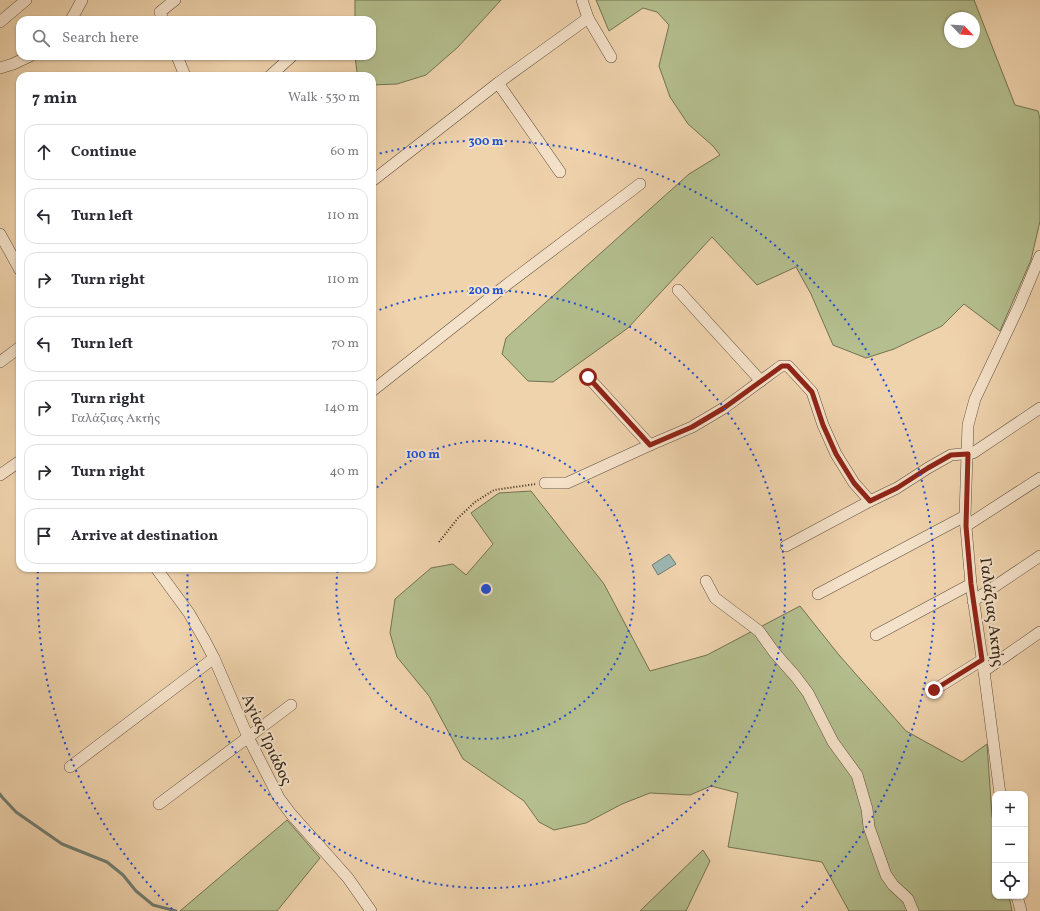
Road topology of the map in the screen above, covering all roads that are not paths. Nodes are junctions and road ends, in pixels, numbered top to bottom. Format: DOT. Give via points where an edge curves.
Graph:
graph roads {
  1 [pos="26,0"];
  2 [pos="82,0"];
  3 [pos="175,0"];
  4 [pos="582,0"];
  5 [pos="73,16"];
  6 [pos="162,16"];
  7 [pos="588,18"];
  8 [pos="0,22"];
  9 [pos="611,57"];
  10 [pos="22,60"];
  11 [pos="179,60"];
  12 [pos="288,60"];
  13 [pos="0,68"];
  14 [pos="184,72"];
  15 [pos="274,72"];
  16 [pos="498,83"];
  17 [pos="560,172"];
  18 [pos="376,178"];
  19 [pos="640,184"];
  20 [pos="0,234"];
  21 [pos="1040,256"];
  22 [pos="16,263"];
  23 [pos="678,290"];
  24 [pos="16,350"];
  25 [pos="0,362"];
  26 [pos="588,377"];
  27 [pos="761,381"];
  28 [pos="376,388"];
  29 [pos="1040,408"];
  30 [pos="650,445"];
  31 [pos="968,454"];
  32 [pos="16,464"];
  33 [pos="0,475"];
  34 [pos="1040,478"];
  35 [pos="545,483"];
  36 [pos="870,501"];
  37 [pos="966,521"];
  38 [pos="786,546"];
  39 [pos="1040,556"];
  40 [pos="159,572"];
  41 [pos="706,581"];
  42 [pos="971,584"];
  43 [pos="818,594"];
  44 [pos="973,601"];
  45 [pos="1040,632"];
  46 [pos="876,635"];
  47 [pos="214,658"];
  48 [pos="983,666"];
  49 [pos="934,690"];
  50 [pos="291,705"];
  51 [pos="248,737"];
  52 [pos="70,767"];
  53 [pos="1000,791"];
  54 [pos="159,804"];
  55 [pos="1018,899"];
  56 [pos="371,911"];
  57 [pos="913,911"];
  58 [pos="1021,911"];
  1 -- 8 [label="street"];
  2 -- 5 [label="street"];
  3 -- 6 [label="street" via="160,12"];
  4 -- 7 [label="street"];
  7 -- 9 [label="street"];
  7 -- 16 [label="street"];
  10 -- 13 [label="street"];
  11 -- 14 [label="street"];
  12 -- 15 [label="street"];
  16 -- 17 [label="street"];
  16 -- 18 [label="street"];
  19 -- 28 [label="street"];
  20 -- 22 [label="street"];
  21 -- 31 [label="street, Γαλάζιας Ακτής" via="974,399 968,425"];
  23 -- 27 [label="street"];
  24 -- 25 [label="street"];
  26 -- 30 [label="street"];
  27 -- 30 [label="street" via="692,427"];
  27 -- 36 [label="street" via="782,366 788,366 812,392 836,454 854,483"];
  29 -- 31 [label="street"];
  30 -- 35 [label="street" via="567,483"];
  31 -- 36 [label="street" via="951,455 897,488"];
  31 -- 37 [label="street, Γαλάζιας Ακτής"];
  32 -- 33 [label="street"];
  34 -- 37 [label="street"];
  36 -- 38 [label="street"];
  37 -- 42 [label="street, Γαλάζιας Ακτής"];
  37 -- 43 [label="street"];
  39 -- 44 [label="street"];
  40 -- 47 [label="street, Αγίας Τριάδος" via="189,613"];
  41 -- 57 [label="street" via="715,598 759,631 808,693 833,742 857,775 867,809 869,827 886,875 908,899"];
  42 -- 44 [label="street, Γαλάζιας Ακτής"];
  42 -- 46 [label="street"];
  44 -- 48 [label="street, Γαλάζιας Ακτής"];
  45 -- 48 [label="street"];
  47 -- 51 [label="street, Αγίας Τριάδος"];
  47 -- 52 [label="street"];
  48 -- 49 [label="street"];
  48 -- 53 [label="street, Γαλάζιας Ακτής"];
  50 -- 51 [label="street"];
  51 -- 54 [label="street"];
  51 -- 56 [label="street, Αγίας Τριάδος" via="279,798 348,878"];
  55 -- 58 [label="street"];
}
